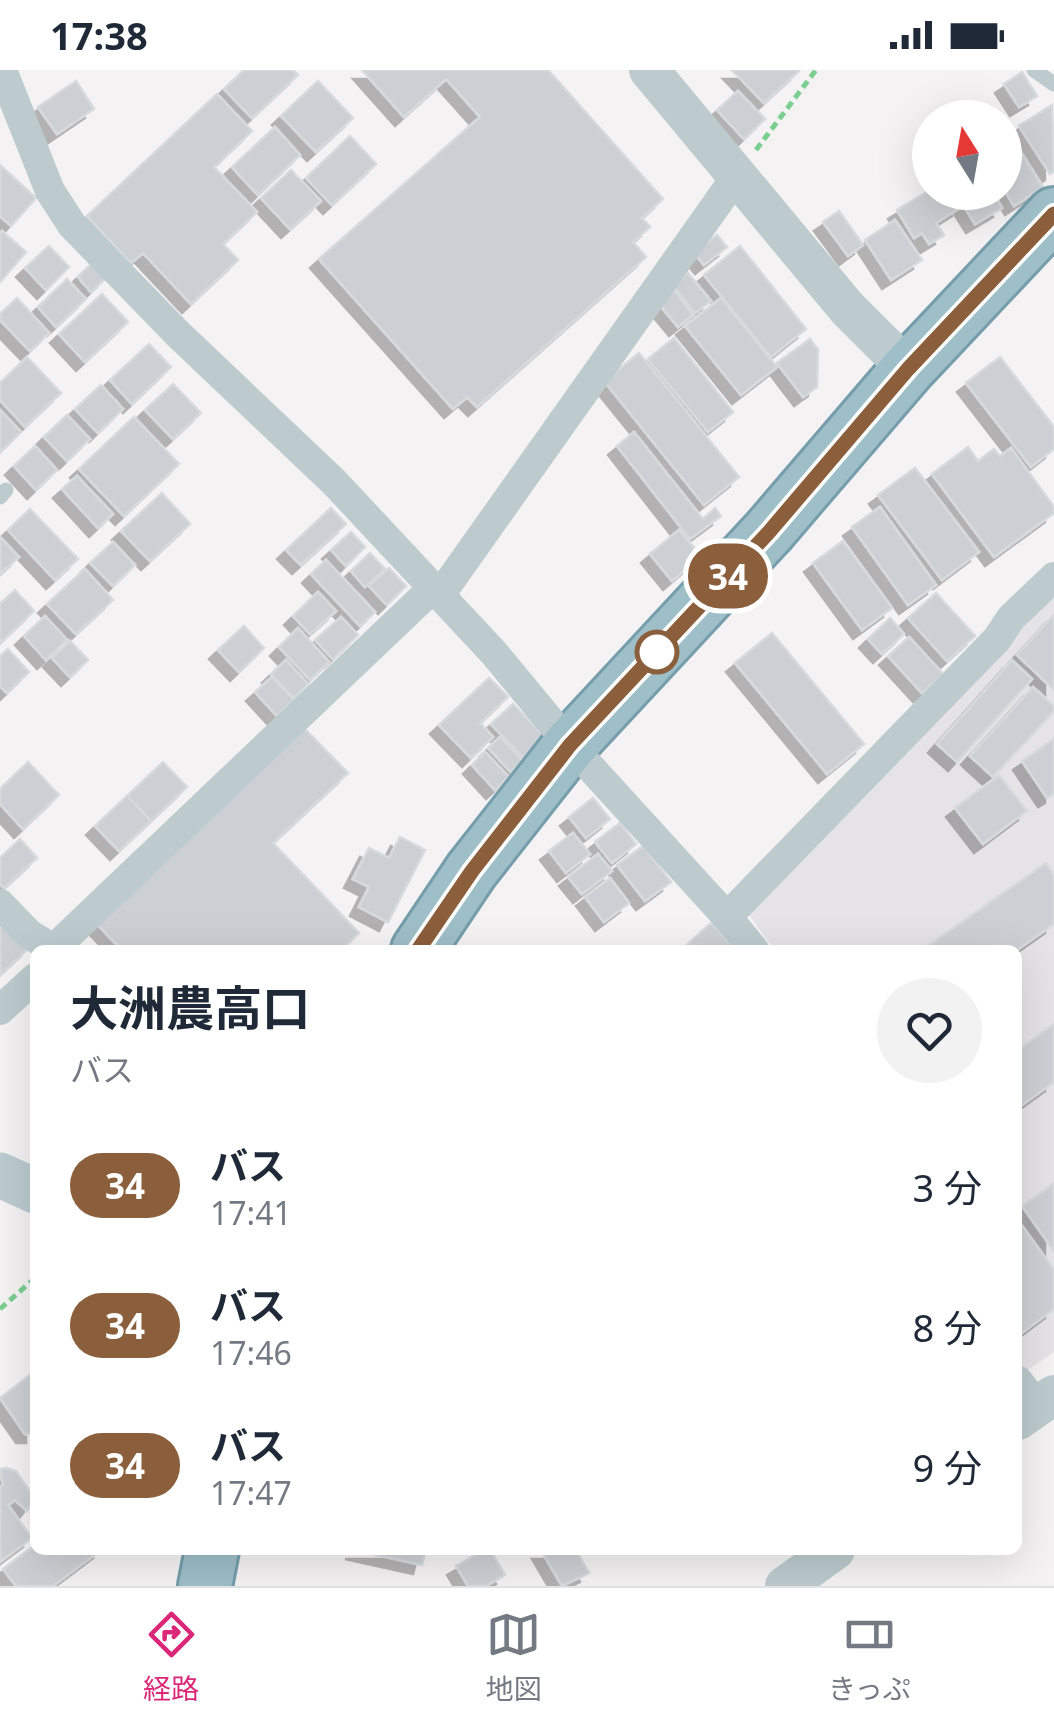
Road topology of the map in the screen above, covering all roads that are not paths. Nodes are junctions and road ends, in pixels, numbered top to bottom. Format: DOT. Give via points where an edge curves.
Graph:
graph roads {
  1 [pos="2,70"];
  2 [pos="1034,70"];
  3 [pos="656,72"];
  4 [pos="1054,84"];
  5 [pos="736,177"];
  6 [pos="1054,214"];
  7 [pos="908,369"];
  8 [pos="1054,577"];
  9 [pos="436,592"];
  10 [pos="570,745"];
  11 [pos="0,904"];
  12 [pos="727,916"];
  13 [pos="48,945"];
  14 [pos="60,945"];
  15 [pos="421,945"];
  16 [pos="750,945"];
  17 [pos="30,983"];
  18 [pos="0,1010"];
  19 [pos="0,1174"];
  20 [pos="30,1189"];
  21 [pos="211,1555"];
  22 [pos="828,1555"];
  23 [pos="205,1586"];
  24 [pos="785,1586"];
  1 -- 9 [label="street" via="50,191 72,226 334,482"];
  2 -- 4 [label="lane"];
  3 -- 5 [label="street"];
  5 -- 7 [label="street"];
  5 -- 9 [label="street"];
  6 -- 7 [label="highway"];
  7 -- 10 [label="highway" via="769,532"];
  8 -- 12 [label="street"];
  9 -- 10 [label="street"];
  9 -- 14 [label="street"];
  10 -- 12 [label="street"];
  10 -- 15 [label="highway"];
  11 -- 13 [label="street"];
  12 -- 16 [label="street"];
  17 -- 18 [label="street"];
  19 -- 20 [label="main road"];
  21 -- 23 [label="highway"];
  22 -- 24 [label="street"];
}
